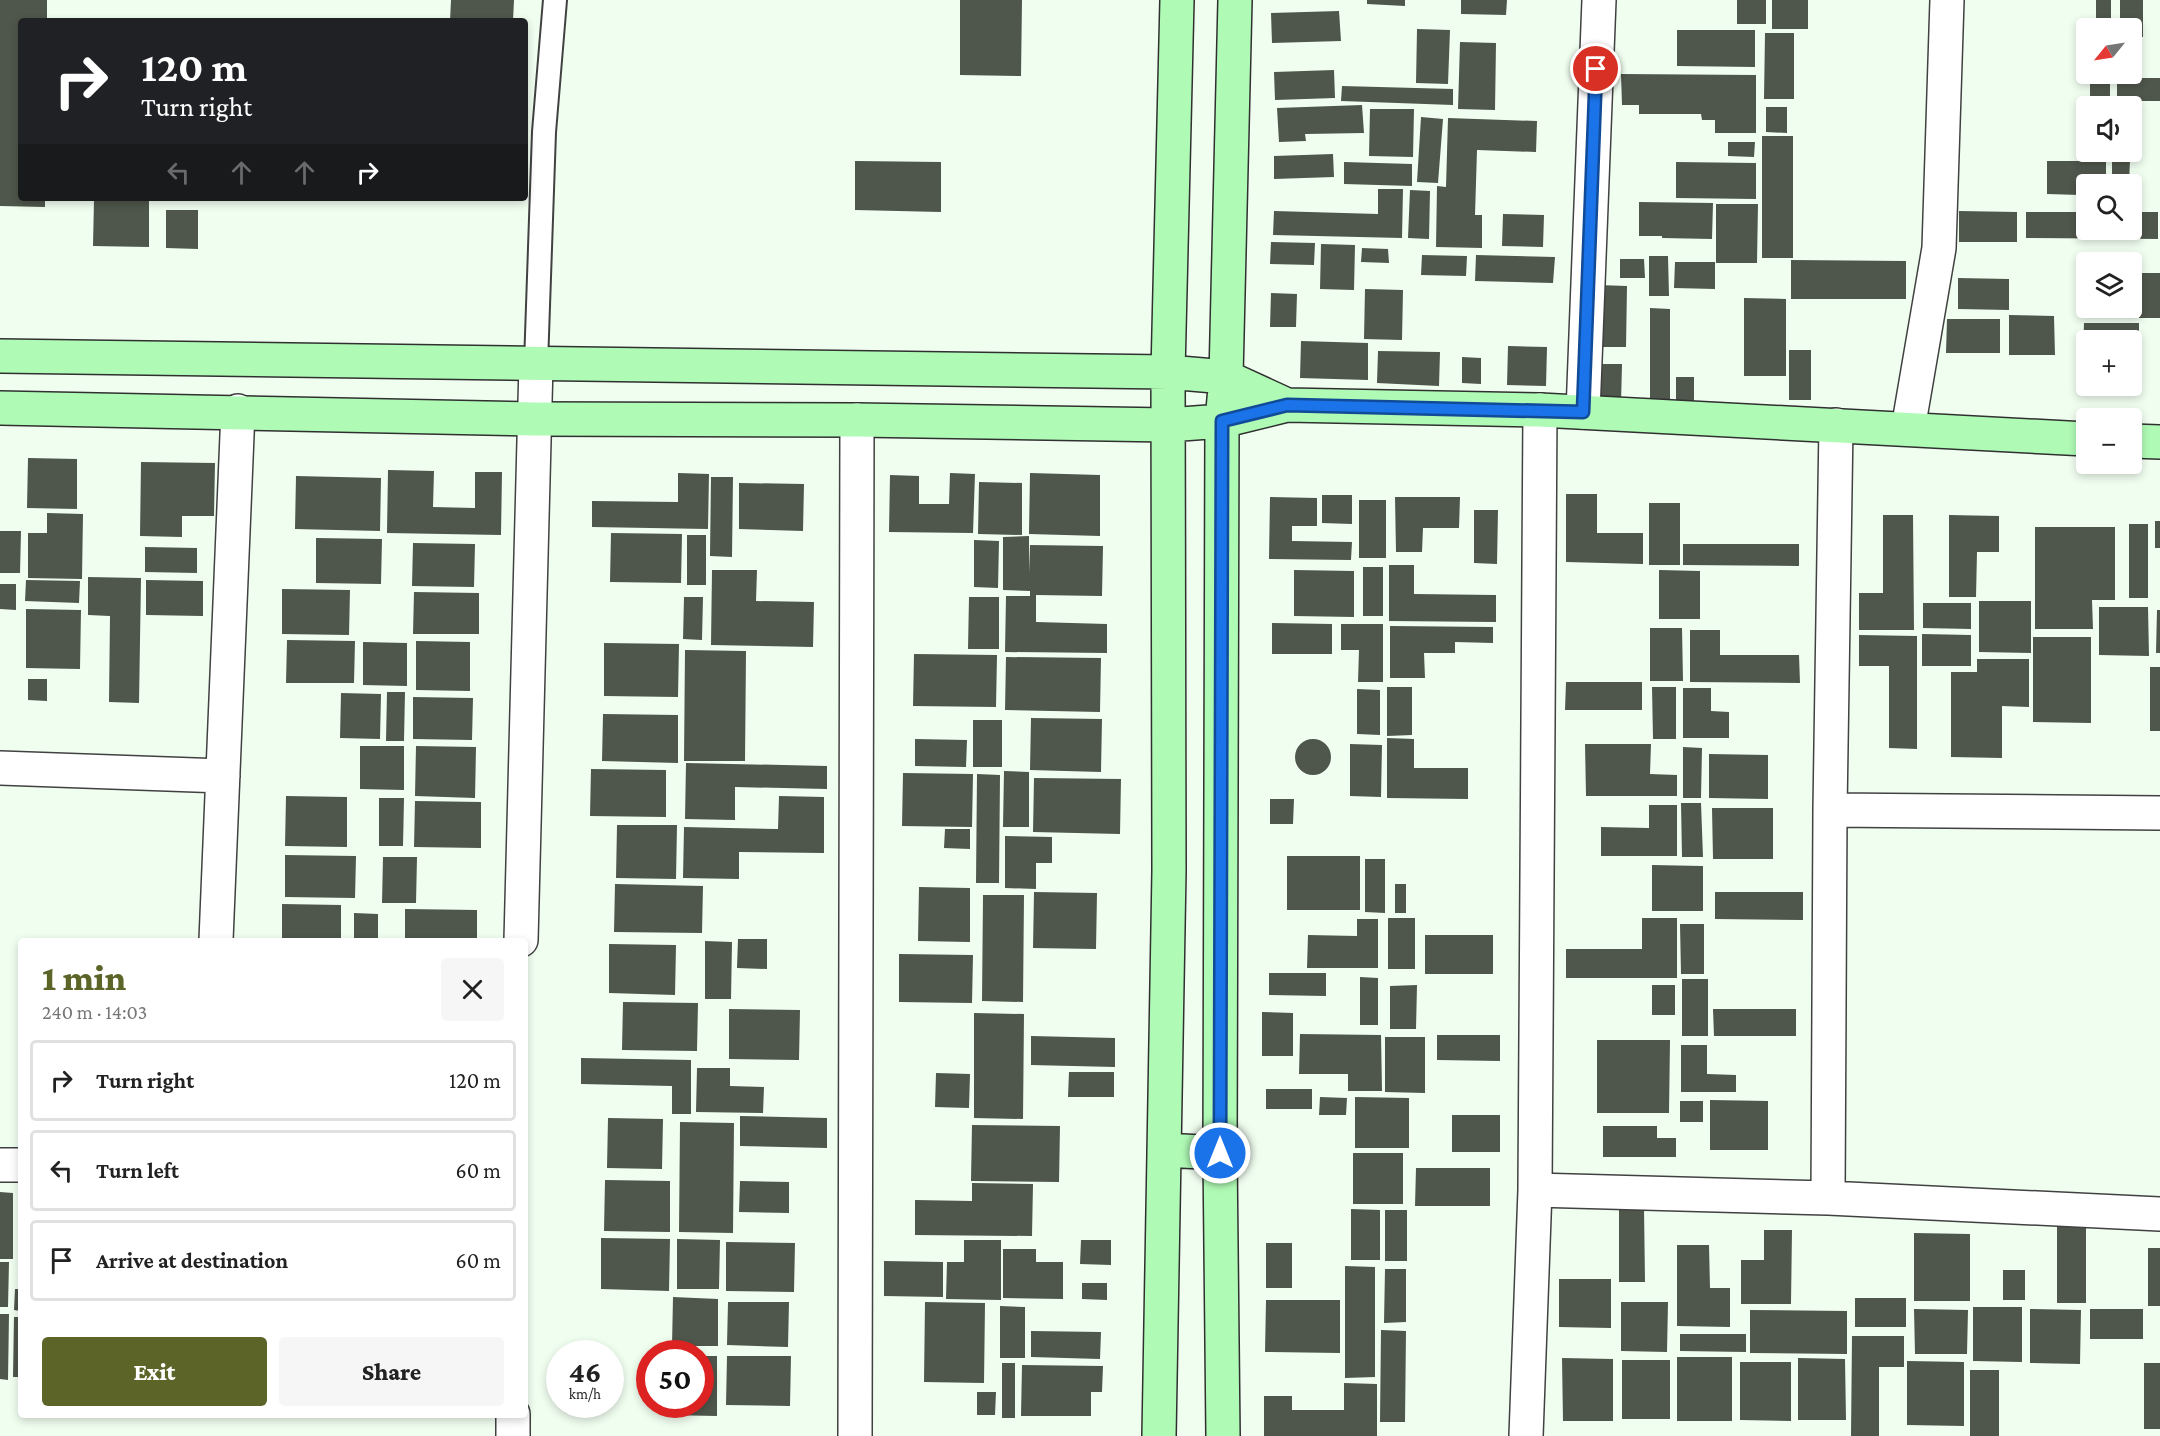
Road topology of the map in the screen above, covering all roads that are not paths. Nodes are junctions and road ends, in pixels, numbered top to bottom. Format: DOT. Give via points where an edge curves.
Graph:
graph roads {
  1 [pos="555,0"];
  2 [pos="1177,0"];
  3 [pos="1235,0"];
  4 [pos="1599,0"];
  5 [pos="1947,0"];
  6 [pos="535,132"];
  7 [pos="0,356"];
  8 [pos="536,364"];
  9 [pos="1168,372"];
  10 [pos="1226,377"];
  11 [pos="1287,405"];
  12 [pos="0,408"];
  13 [pos="1540,410"];
  14 [pos="238,411"];
  15 [pos="1583,412"];
  16 [pos="535,419"];
  17 [pos="857,420"];
  18 [pos="1222,421"];
  19 [pos="1168,424"];
  20 [pos="1836,425"];
  21 [pos="1908,429"];
  22 [pos="2076,438"];
  23 [pos="2142,441"];
  24 [pos="2160,442"];
  25 [pos="0,768"];
  26 [pos="223,776"];
  27 [pos="1830,810"];
  28 [pos="2160,813"];
  29 [pos="216,938"];
  30 [pos="521,938"];
  31 [pos="1164,1150"];
  32 [pos="1220,1153"];
  33 [pos="0,1165"];
  34 [pos="18,1165"];
  35 [pos="1535,1190"];
  36 [pos="1828,1198"];
  37 [pos="2160,1214"];
  38 [pos="513,1418"];
  39 [pos="513,1436"];
  40 [pos="855,1436"];
  41 [pos="1159,1436"];
  42 [pos="1223,1436"];
  43 [pos="1526,1436"];
  1 -- 6 [label="lane"];
  2 -- 9 [label="street"];
  3 -- 10 [label="street"];
  4 -- 15 [label="street"];
  5 -- 21 [label="street" via="1939,248"];
  6 -- 8 [label="lane"];
  7 -- 8 [label="street"];
  8 -- 9 [label="street"];
  8 -- 16 [label="street"];
  9 -- 10 [label="street"];
  9 -- 19 [label="street"];
  10 -- 11 [label="street"];
  10 -- 18 [label="street"];
  11 -- 13 [label="street"];
  11 -- 18 [label="street"];
  12 -- 14 [label="street"];
  13 -- 15 [label="street"];
  13 -- 35 [label="street"];
  14 -- 16 [label="street"];
  14 -- 26 [label="street"];
  15 -- 20 [label="street"];
  16 -- 17 [label="street"];
  16 -- 30 [label="street"];
  17 -- 19 [label="street"];
  17 -- 40 [label="street"];
  18 -- 19 [label="street"];
  18 -- 32 [label="street"];
  19 -- 31 [label="street" via="1169,871"];
  20 -- 21 [label="street"];
  20 -- 27 [label="street"];
  21 -- 22 [label="street"];
  23 -- 24 [label="street"];
  25 -- 26 [label="street"];
  26 -- 29 [label="street"];
  27 -- 28 [label="street"];
  27 -- 36 [label="street"];
  31 -- 32 [label="street"];
  31 -- 41 [label="street"];
  32 -- 42 [label="street"];
  33 -- 34 [label="street"];
  35 -- 36 [label="street"];
  35 -- 43 [label="street"];
  36 -- 37 [label="street"];
  38 -- 39 [label="street"];
}
